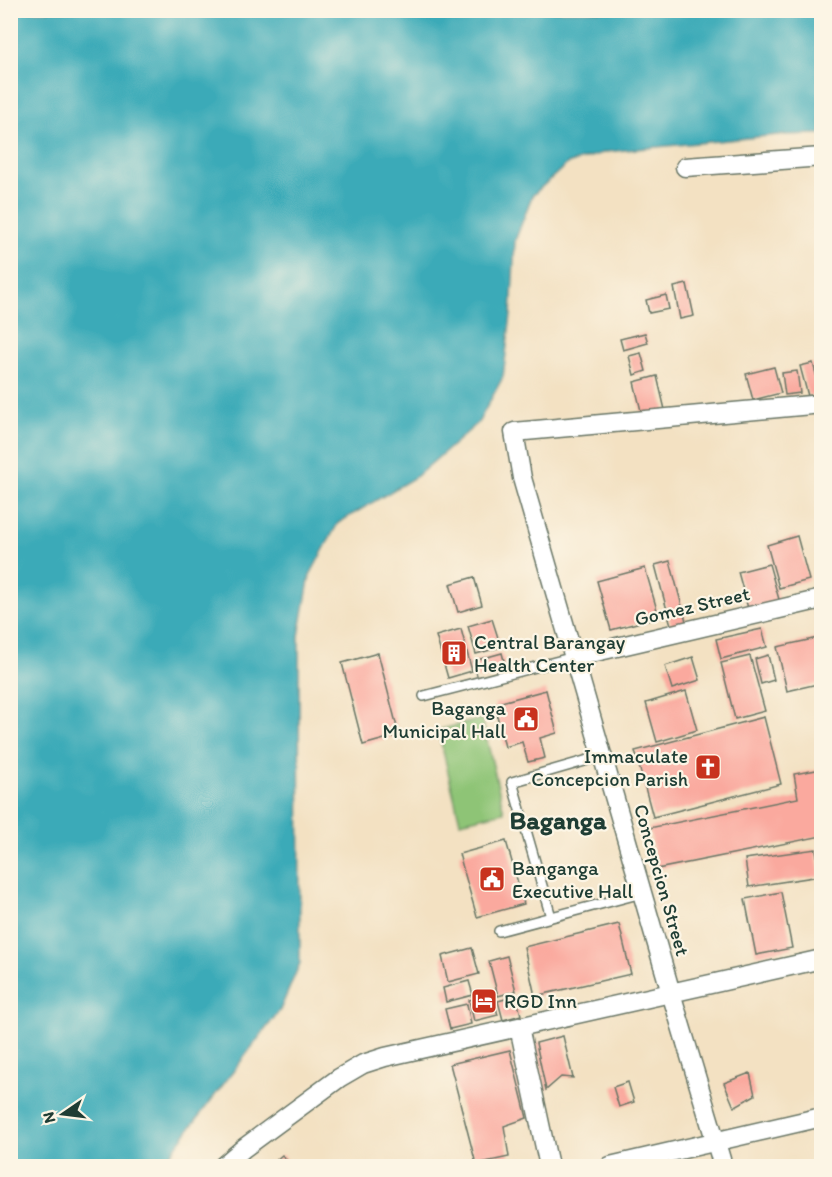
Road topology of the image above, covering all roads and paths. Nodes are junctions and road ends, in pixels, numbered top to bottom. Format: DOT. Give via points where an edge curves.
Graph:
graph roads {
  1 [pos="822,157"];
  2 [pos="685,167"];
  3 [pos="822,404"];
  4 [pos="822,599"];
  5 [pos="574,657"];
  6 [pos="424,696"];
  7 [pos="602,756"];
  8 [pos="642,893"];
  9 [pos="551,917"];
  10 [pos="499,931"];
  11 [pos="822,959"];
  12 [pos="671,993"];
  13 [pos="519,1027"];
  14 [pos="822,1117"];
  15 [pos="715,1142"];
  16 [pos="223,1167"];
  17 [pos="549,1167"];
  18 [pos="610,1167"];
  19 [pos="723,1167"];
  1 -- 2 [label="street"];
  3 -- 5 [label="street, Concepcion Street" via="514,432 522,478"];
  4 -- 5 [label="street, Gomez Street"];
  5 -- 6 [label="lane"];
  5 -- 7 [label="street, Concepcion Street"];
  7 -- 8 [label="street, Concepcion Street"];
  7 -- 9 [label="lane" via="512,782"];
  8 -- 9 [label="lane"];
  8 -- 12 [label="street, Concepcion Street"];
  9 -- 10 [label="lane"];
  11 -- 12 [label="street"];
  12 -- 13 [label="street"];
  12 -- 15 [label="street, Concepcion Street"];
  13 -- 16 [label="street" via="363,1064 313,1096"];
  13 -- 17 [label="street"];
  14 -- 15 [label="street"];
  15 -- 18 [label="street"];
  15 -- 19 [label="street, Concepcion Street"];
}
